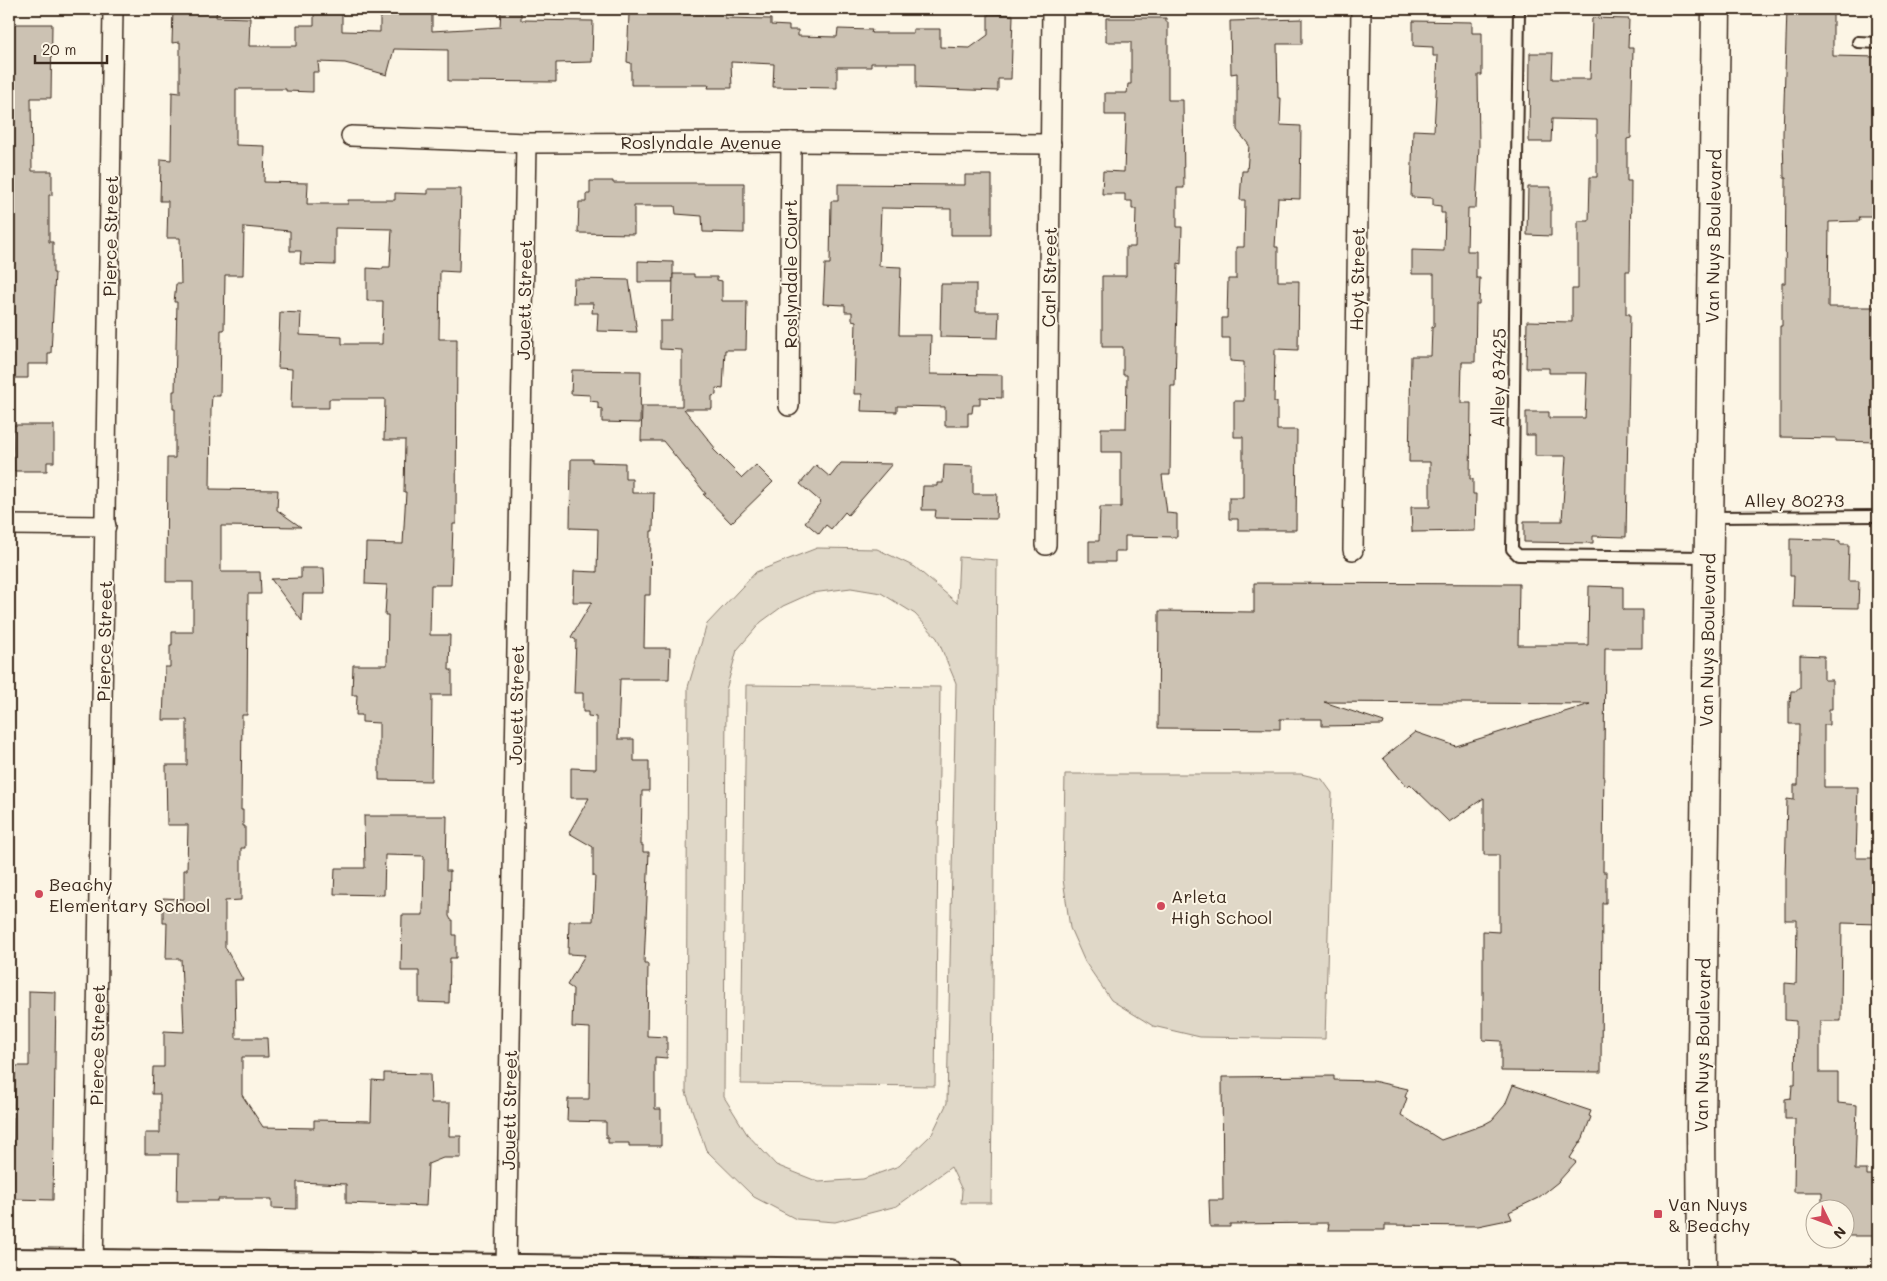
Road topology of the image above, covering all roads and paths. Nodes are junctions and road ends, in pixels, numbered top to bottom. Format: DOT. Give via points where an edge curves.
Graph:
graph roads {
  1 [pos="113,9"];
  2 [pos="1052,9"];
  3 [pos="1361,9"];
  4 [pos="1519,9"];
  5 [pos="1716,9"];
  6 [pos="1858,42"];
  7 [pos="1878,42"];
  8 [pos="351,136"];
  9 [pos="791,142"];
  10 [pos="526,143"];
  11 [pos="1051,144"];
  12 [pos="789,406"];
  13 [pos="1878,516"];
  14 [pos="1709,517"];
  15 [pos="9,525"];
  16 [pos="106,526"];
  17 [pos="1046,545"];
  18 [pos="1353,550"];
  19 [pos="1708,557"];
  20 [pos="9,1261"];
  21 [pos="93,1267"];
  22 [pos="506,1267"];
  23 [pos="949,1272"];
  24 [pos="1702,1272"];
  1 -- 16 [label="street, Pierce Street"];
  2 -- 11 [label="street, Carl Street"];
  3 -- 18 [label="street, Hoyt Street"];
  4 -- 19 [label="lane, Alley 87425" via="1512,549 1518,555"];
  5 -- 14 [label="main road, Van Nuys Boulevard"];
  6 -- 7 [label="lane"];
  8 -- 10 [label="street, Roslyndale Avenue"];
  9 -- 10 [label="street, Roslyndale Avenue"];
  9 -- 11 [label="street, Roslyndale Avenue"];
  9 -- 12 [label="street, Roslyndale Court"];
  10 -- 22 [label="street, Jouett Street"];
  11 -- 17 [label="street, Carl Street"];
  13 -- 14 [label="lane, Alley 80273"];
  14 -- 19 [label="main road, Van Nuys Boulevard"];
  15 -- 16 [label="street"];
  16 -- 21 [label="street, Pierce Street"];
  19 -- 24 [label="main road, Van Nuys Boulevard"];
  20 -- 21 [label="street"];
  21 -- 22 [label="street"];
  22 -- 23 [label="street"];
}
